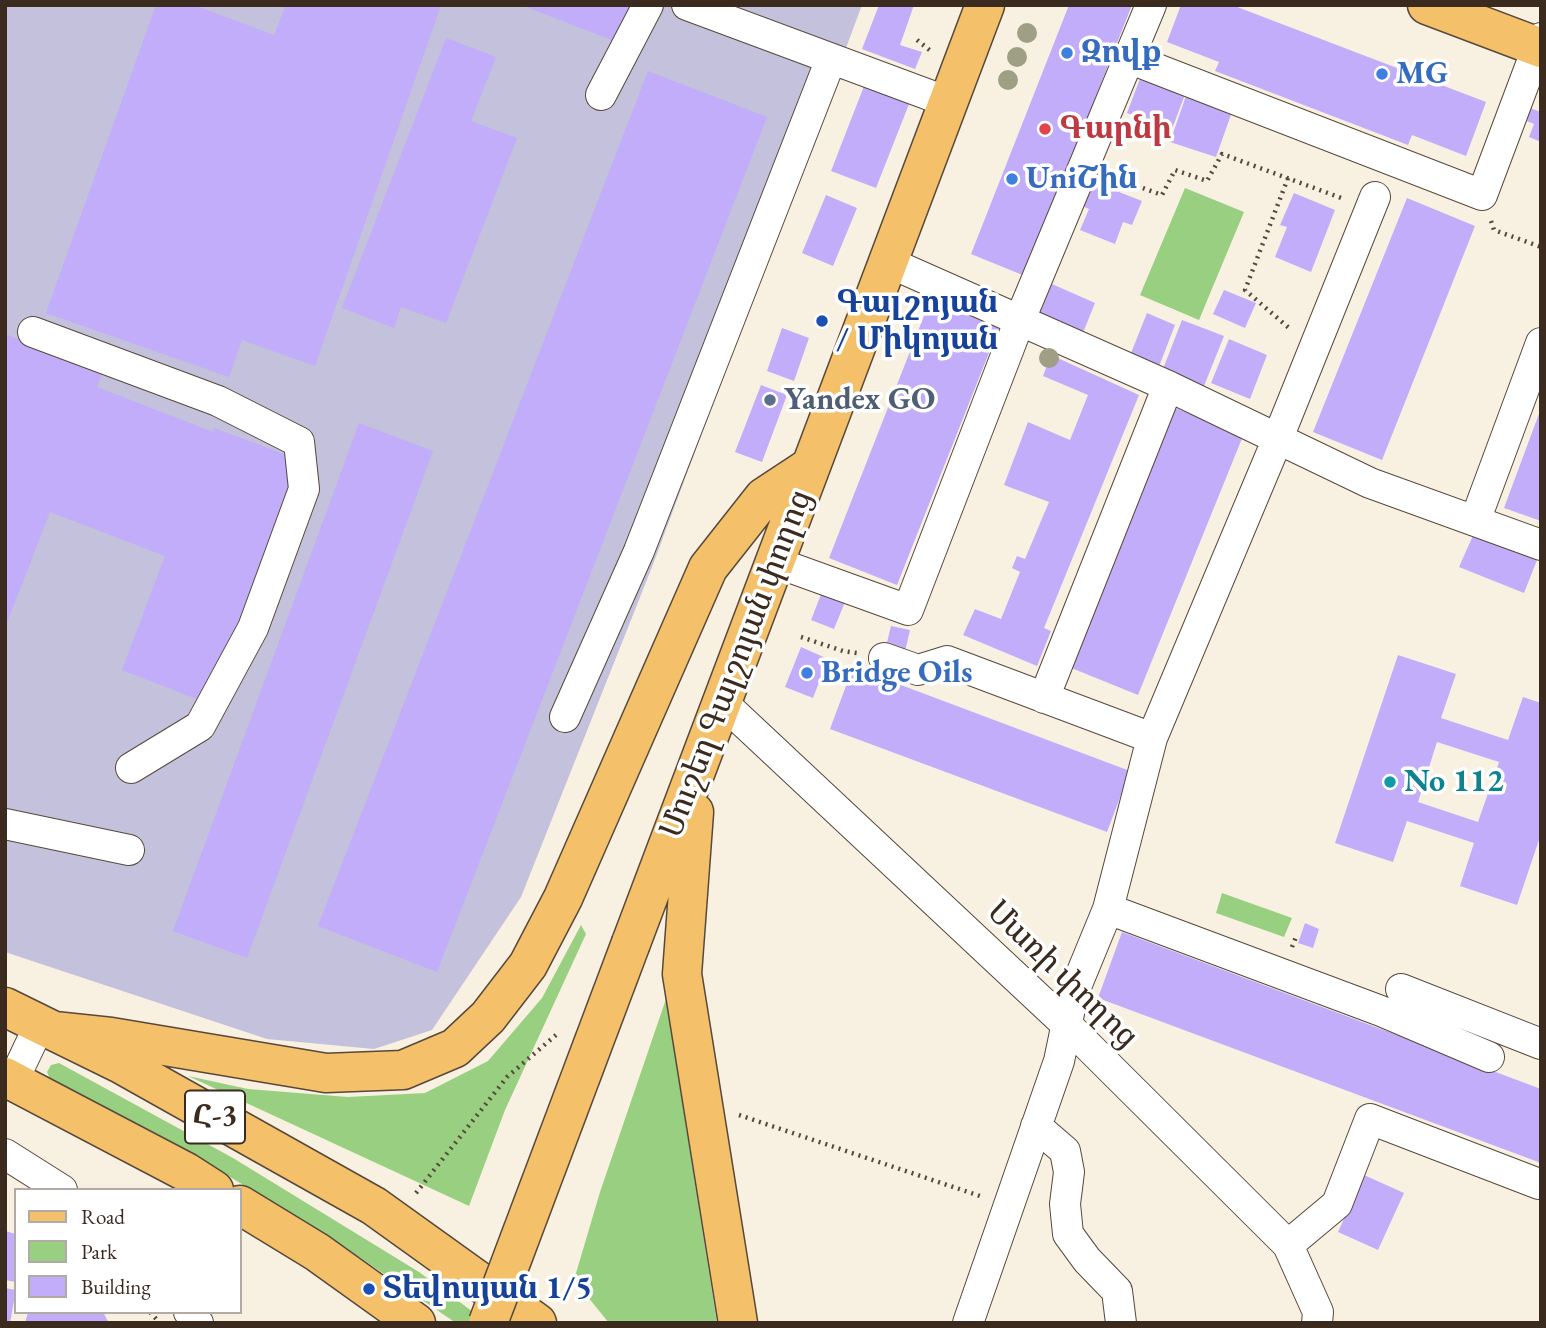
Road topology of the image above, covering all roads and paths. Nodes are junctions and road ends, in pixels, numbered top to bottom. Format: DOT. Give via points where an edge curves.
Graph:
graph roads {
  1 [pos="648,5"];
  2 [pos="687,5"];
  3 [pos="985,5"];
  4 [pos="1151,5"];
  5 [pos="1427,5"];
  6 [pos="1539,44"];
  7 [pos="831,59"];
  8 [pos="1131,59"];
  9 [pos="601,95"];
  10 [pos="948,102"];
  11 [pos="1085,168"];
  12 [pos="1288,178"];
  13 [pos="1375,197"];
  14 [pos="1486,210"];
  15 [pos="1541,247"];
  16 [pos="888,262"];
  17 [pos="1019,322"];
  18 [pos="33,332"];
  19 [pos="1541,342"];
  20 [pos="1314,350"];
  21 [pos="1168,386"];
  22 [pos="1278,438"];
  23 [pos="811,466"];
  24 [pos="1475,521"];
  25 [pos="1541,545"];
  26 [pos="775,562"];
  27 [pos="801,637"];
  28 [pos="843,651"];
  29 [pos="884,658"];
  30 [pos="1044,698"];
  31 [pos="722,702"];
  32 [pos="565,717"];
  33 [pos="1152,738"];
  34 [pos="131,768"];
  35 [pos="696,771"];
  36 [pos="5,824"];
  37 [pos="129,850"];
  38 [pos="1108,909"];
  39 [pos="1401,989"];
  40 [pos="5,1007"];
  41 [pos="1068,1026"];
  42 [pos="47,1028"];
  43 [pos="556,1035"];
  44 [pos="1541,1044"];
  45 [pos="1489,1057"];
  46 [pos="9,1079"];
  47 [pos="733,1113"];
  48 [pos="1036,1126"];
  49 [pos="5,1154"];
  50 [pos="1539,1184"];
  51 [pos="59,1188"];
  52 [pos="211,1188"];
  53 [pos="416,1194"];
  54 [pos="242,1206"];
  55 [pos="1009,1206"];
  56 [pos="1288,1245"];
  57 [pos="416,1323"];
  58 [pos="488,1323"];
  59 [pos="537,1323"];
  60 [pos="738,1323"];
  61 [pos="968,1323"];
  62 [pos="1122,1323"];
  63 [pos="1317,1323"];
  1 -- 9 [label="street"];
  2 -- 7 [label="street"];
  3 -- 10 [label="main road, Մուշեղ Գալշոյան փողոց"];
  4 -- 8 [label="street"];
  5 -- 6 [label="main road"];
  6 -- 8 [label="street" via="1482,195"];
  7 -- 10 [label="street"];
  7 -- 32 [label="street" via="639,551"];
  8 -- 11 [label="street"];
  10 -- 16 [label="main road, Մուշեղ Գալշոյան փողոց"];
  11 -- 12 [label="path" via="1161,195 1175,170 1207,181 1222,154"];
  11 -- 17 [label="street"];
  12 -- 13 [label="path" via="1346,200"];
  12 -- 20 [label="path" via="1245,290"];
  13 -- 20 [label="street"];
  14 -- 15 [label="path" via="1494,230"];
  16 -- 17 [label="street"];
  16 -- 23 [label="main road, Մուշեղ Գալշոյան փողոց"];
  17 -- 21 [label="street"];
  17 -- 26 [label="street" via="908,610"];
  18 -- 34 [label="street" via="218,401 299,442 304,489 253,628 200,726"];
  19 -- 24 [label="street"];
  20 -- 22 [label="street"];
  21 -- 22 [label="street"];
  21 -- 30 [label="street"];
  22 -- 24 [label="street" via="1370,483"];
  22 -- 33 [label="street"];
  23 -- 26 [label="main road, Մուշեղ Գալշոյան փողոց"];
  23 -- 42 [label="main road" via="764,498 708,568 546,932 528,965 488,1017 455,1048 403,1070 326,1073"];
  24 -- 25 [label="street"];
  26 -- 31 [label="main road, Մուշեղ Գալշոյան փողոց"];
  27 -- 28 [label="path"];
  29 -- 30 [label="street" via="918,670 947,661"];
  30 -- 33 [label="street"];
  31 -- 35 [label="main road, Մուշեղ Գալշոյան փողոց"];
  31 -- 41 [label="street, Մառի փողոց"];
  33 -- 38 [label="street"];
  35 -- 58 [label="main road, Մուշեղ Գալշոյան փողոց, bridge"];
  35 -- 60 [label="main road" via="681,974"];
  36 -- 37 [label="street"];
  38 -- 41 [label="street" via="1073,994"];
  38 -- 45 [label="street" via="1381,1011"];
  39 -- 44 [label="street"];
  40 -- 42 [label="main road, Հ-3"];
  41 -- 48 [label="street"];
  41 -- 56 [label="street, Մառի փողոց"];
  42 -- 46 [label="street"];
  42 -- 59 [label="main road, Հ-3" via="121,1064 374,1206"];
  43 -- 53 [label="path" via="506,1077"];
  46 -- 52 [label="main road, Հ-3"];
  47 -- 55 [label="path"];
  48 -- 55 [label="street"];
  48 -- 62 [label="street" via="1065,1151 1068,1234 1117,1291"];
  49 -- 51 [label="street"];
  50 -- 56 [label="street" via="1370,1119 1337,1204"];
  54 -- 57 [label="main road" via="317,1252"];
  55 -- 61 [label="street"];
  56 -- 63 [label="street, Մառի փողոց" via="1318,1312"];
}
